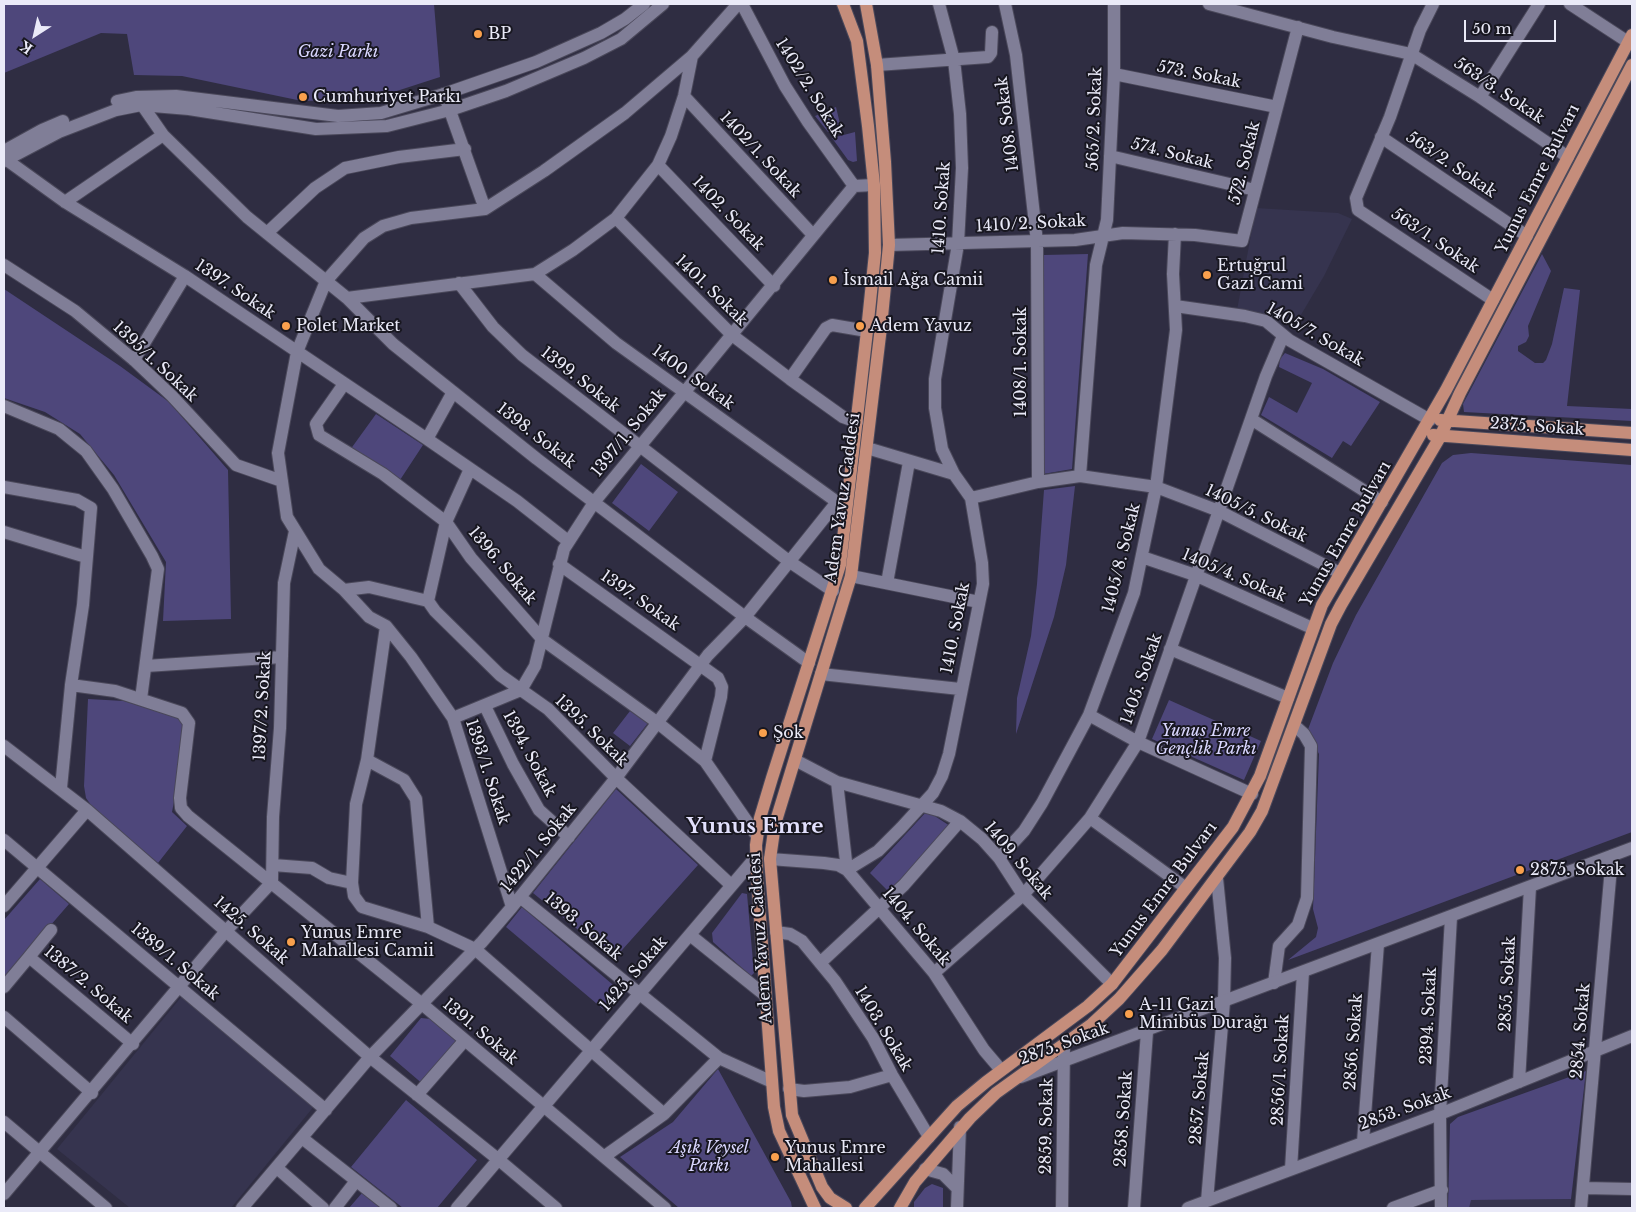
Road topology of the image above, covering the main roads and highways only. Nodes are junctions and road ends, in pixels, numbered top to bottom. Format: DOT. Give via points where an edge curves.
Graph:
graph roads {
  1 [pos="843,4"];
  2 [pos="866,4"];
  3 [pos="1631,41"];
  4 [pos="1632,65"];
  5 [pos="1602,91"];
  6 [pos="1614,98"];
  7 [pos="1448,420"];
  8 [pos="1427,425"];
  9 [pos="1632,433"];
  10 [pos="1440,437"];
  11 [pos="1632,450"];
  12 [pos="1001,1070"];
  13 [pos="1013,1080"];
  14 [pos="770,1081"];
  15 [pos="789,1089"];
  16 [pos="815,1208"];
  17 [pos="846,1208"];
  18 [pos="865,1208"];
  19 [pos="900,1208"];
  1 -- 14 [label="main road, Adem Yavuz Caddesi" via="858,50 874,185 875,253 857,422 842,502 840,565 772,778 757,836"];
  2 -- 15 [label="main road, Adem Yavuz Caddesi" via="877,65 889,245 851,576 775,824 770,858"];
  3 -- 5 [label="main road, Yunus Emre Bulvarı"];
  4 -- 6 [label="main road, Yunus Emre Bulvarı"];
  5 -- 6 [label="main road"];
  5 -- 8 [label="main road, Yunus Emre Bulvarı"];
  6 -- 7 [label="main road, Yunus Emre Bulvarı"];
  7 -- 8 [label="main road, 2375. Sokak"];
  7 -- 9 [label="main road, 2375. Sokak"];
  7 -- 10 [label="main road, Yunus Emre Bulvarı"];
  8 -- 10 [label="main road, 2375. Sokak"];
  8 -- 12 [label="main road, Yunus Emre Bulvarı" via="1340,573 1312,628 1252,794 1233,827 1112,984 1088,1006"];
  10 -- 11 [label="main road, 2375. Sokak"];
  10 -- 13 [label="main road, Yunus Emre Bulvarı" via="1331,624 1262,811 1250,832 1162,950 1130,987 1092,1024"];
  12 -- 13 [label="main road"];
  12 -- 18 [label="main road, Yunus Emre Bulvarı" via="957,1106"];
  13 -- 19 [label="main road, Yunus Emre Bulvarı" via="960,1127 925,1169"];
  14 -- 15 [label="main road"];
  14 -- 16 [label="main road, Adem Yavuz Caddesi" via="780,1131"];
  15 -- 17 [label="main road, Adem Yavuz Caddesi" via="795,1127 822,1187 830,1198"];
}
